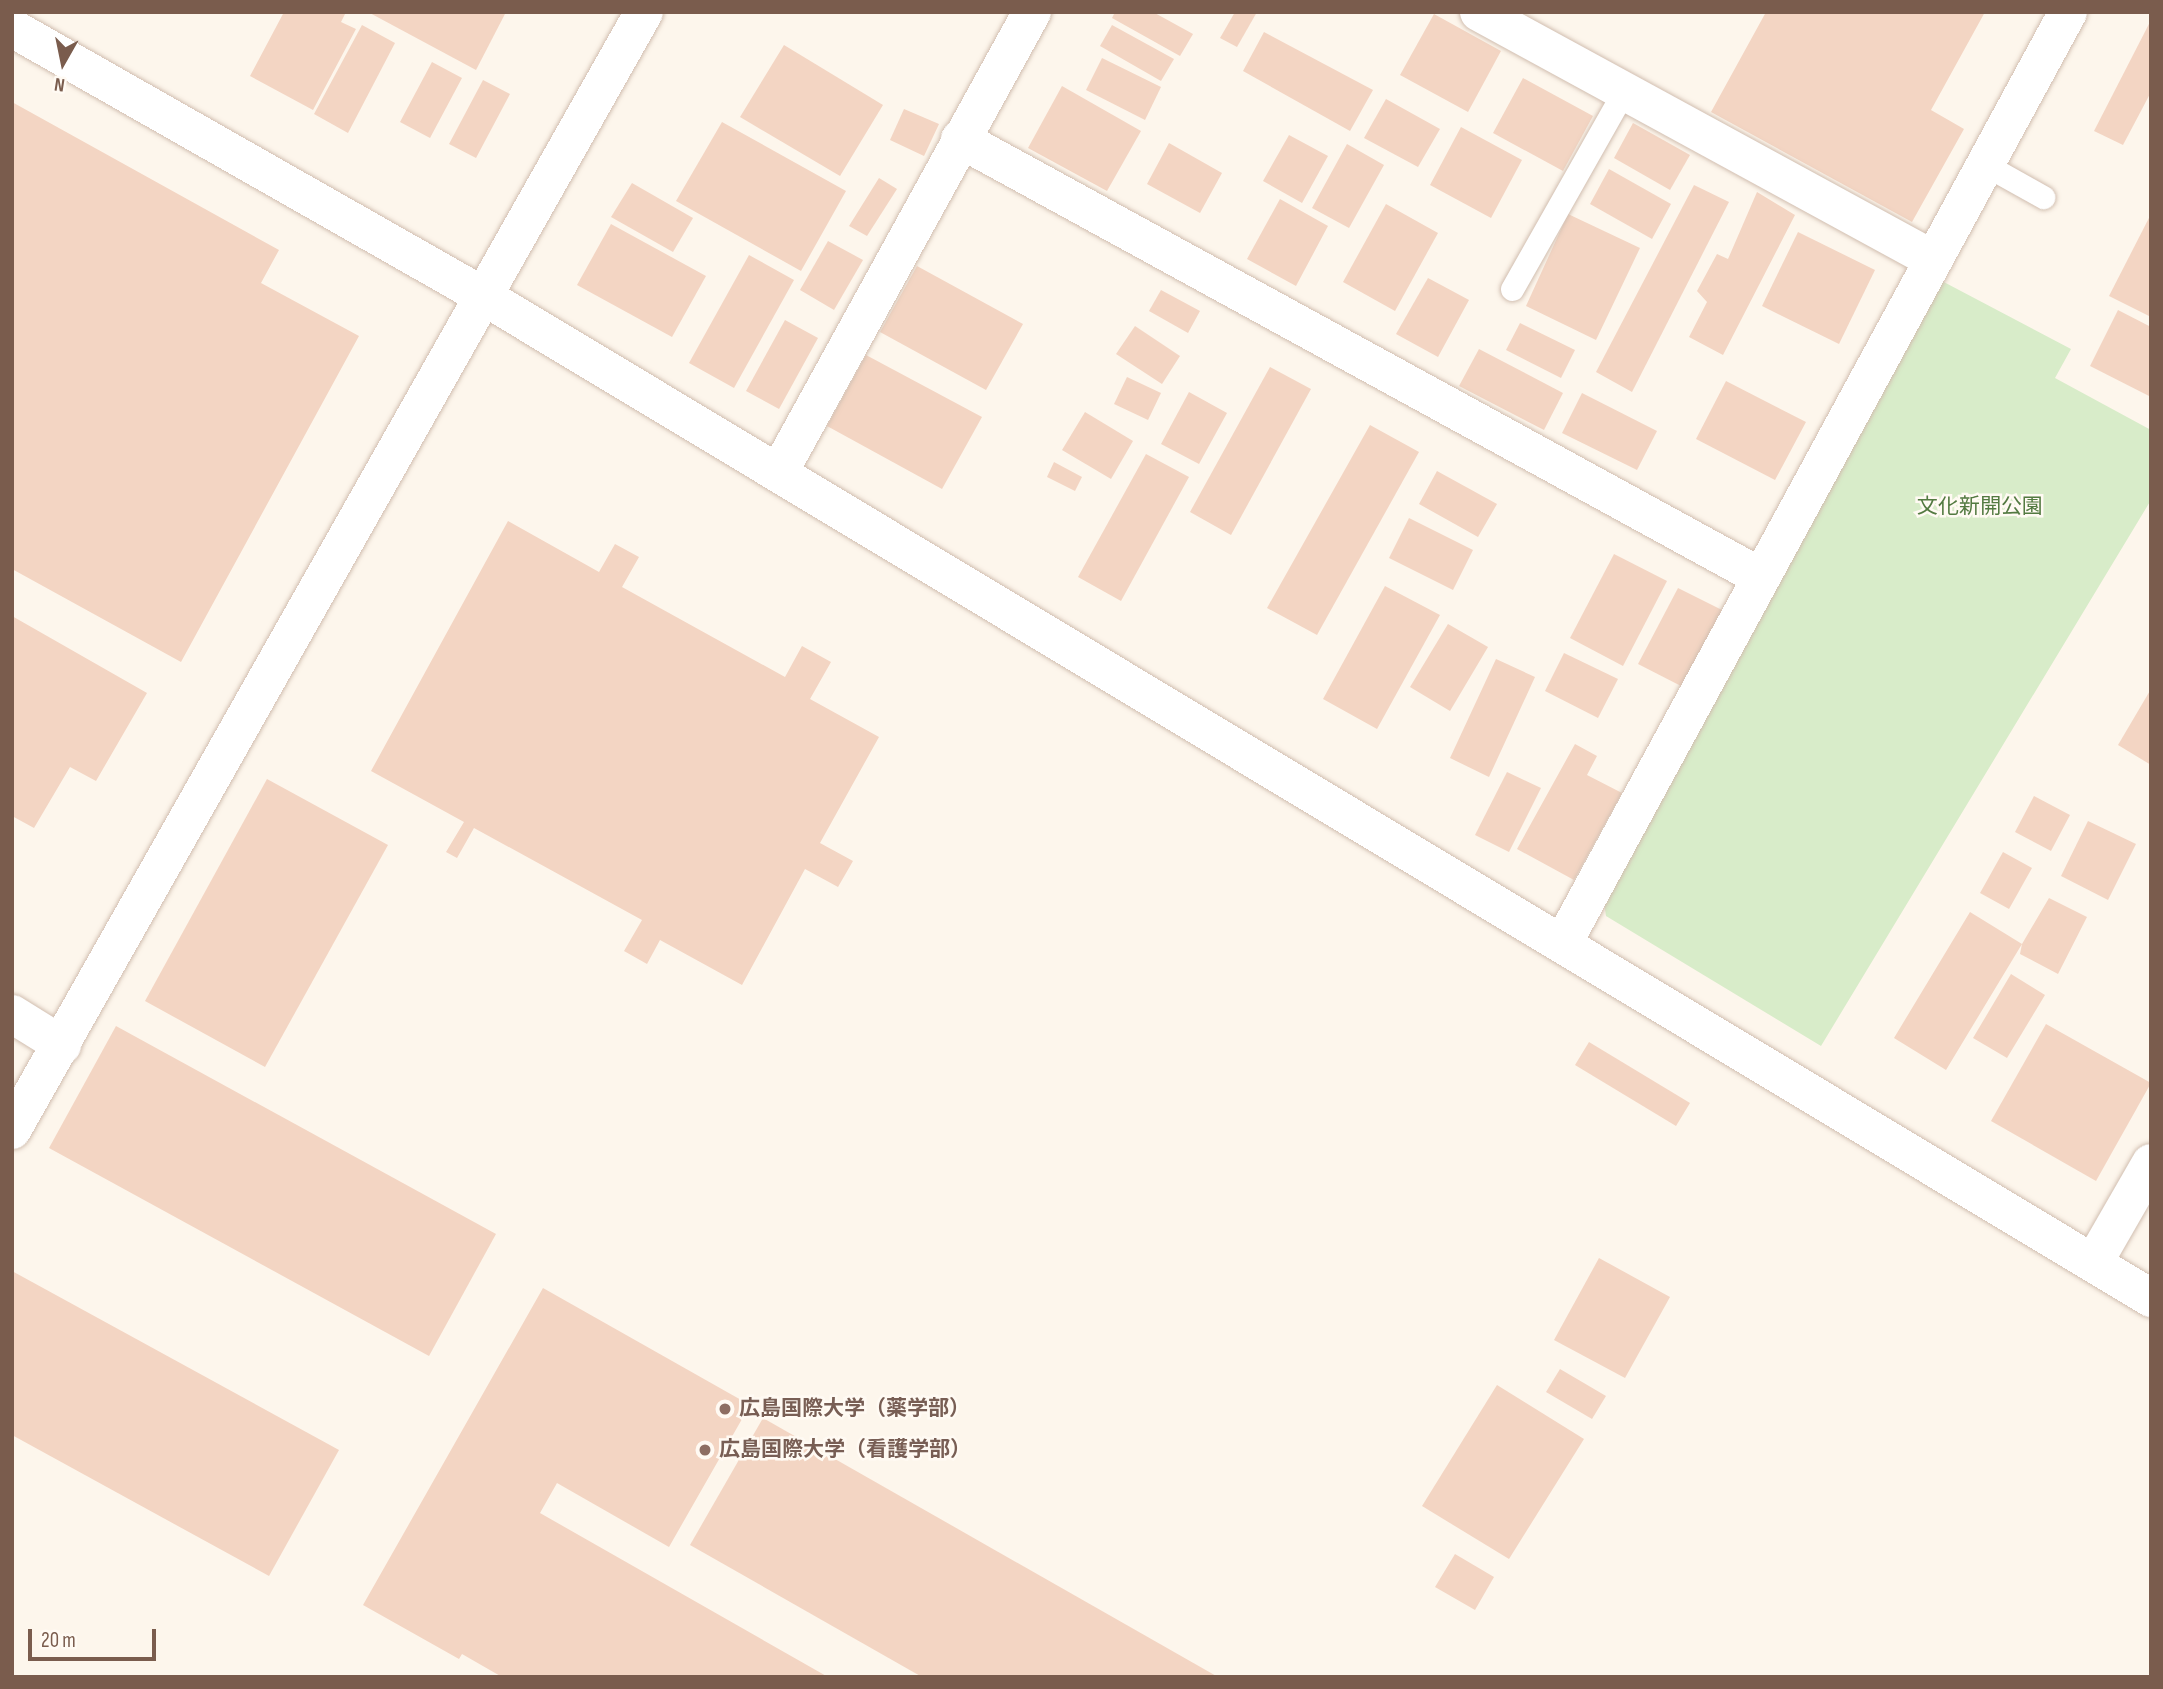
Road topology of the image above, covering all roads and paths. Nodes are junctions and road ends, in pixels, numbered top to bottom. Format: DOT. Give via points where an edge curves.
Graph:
graph roads {
  1 [pos="644,12"];
  2 [pos="1032,12"];
  3 [pos="1479,12"];
  4 [pos="2068,12"];
  5 [pos="12,29"];
  6 [pos="1624,91"];
  7 [pos="961,139"];
  8 [pos="1984,164"];
  9 [pos="2043,197"];
  10 [pos="1932,259"];
  11 [pos="1512,289"];
  12 [pos="485,297"];
  13 [pos="779,472"];
  14 [pos="1759,576"];
  15 [pos="1563,943"];
  16 [pos="12,1014"];
  17 [pos="62,1045"];
  18 [pos="12,1130"];
  19 [pos="2151,1163"];
  20 [pos="2094,1262"];
  21 [pos="2151,1298"];
  1 -- 12 [label="street"];
  2 -- 7 [label="street"];
  3 -- 6 [label="street"];
  4 -- 8 [label="street"];
  5 -- 12 [label="street"];
  6 -- 10 [label="street"];
  6 -- 11 [label="lane"];
  7 -- 13 [label="street"];
  7 -- 14 [label="street"];
  8 -- 9 [label="lane"];
  8 -- 10 [label="street"];
  10 -- 14 [label="street"];
  12 -- 13 [label="street"];
  12 -- 17 [label="street"];
  13 -- 15 [label="street"];
  14 -- 15 [label="street"];
  15 -- 20 [label="street"];
  16 -- 17 [label="street"];
  17 -- 18 [label="street"];
  19 -- 20 [label="street"];
  20 -- 21 [label="street"];
}
